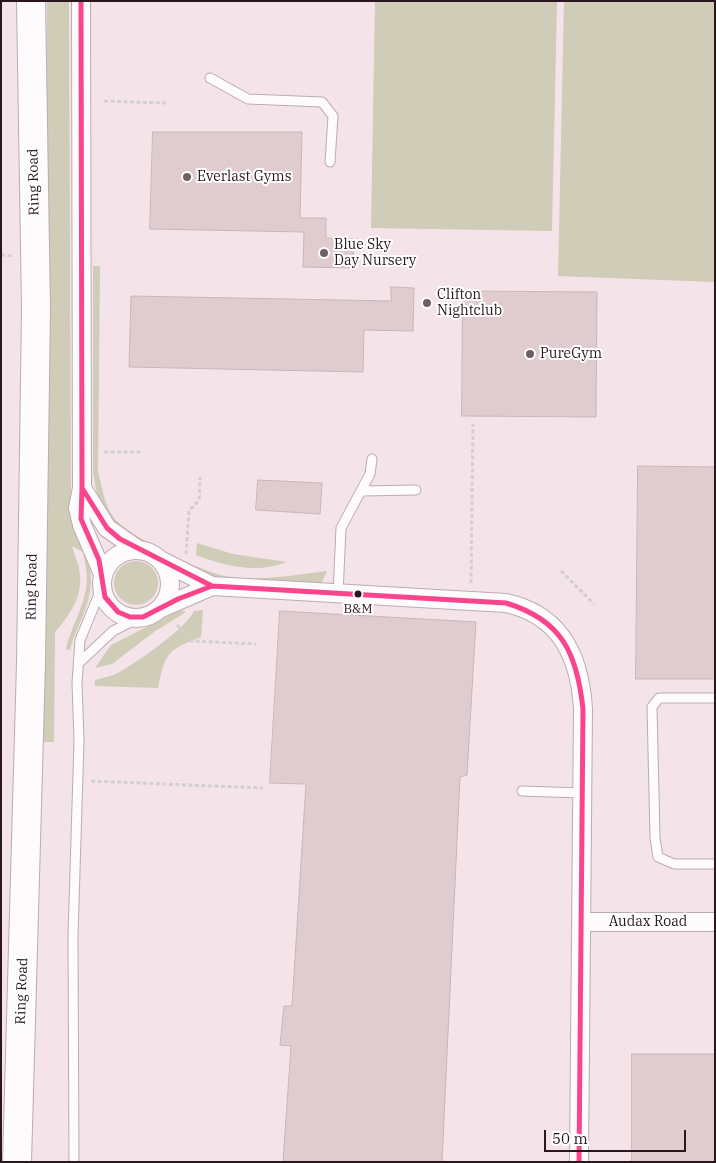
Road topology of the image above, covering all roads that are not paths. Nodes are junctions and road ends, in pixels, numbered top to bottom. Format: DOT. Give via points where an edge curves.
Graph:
graph roads {
  1 [pos="81,1"];
  2 [pos="31,6"];
  3 [pos="210,78"];
  4 [pos="330,162"];
  5 [pos="372,459"];
  6 [pos="82,488"];
  7 [pos="416,490"];
  8 [pos="362,491"];
  9 [pos="137,550"];
  10 [pos="162,561"];
  11 [pos="103,581"];
  12 [pos="212,586"];
  13 [pos="338,594"];
  14 [pos="159,609"];
  15 [pos="140,618"];
  16 [pos="80,662"];
  17 [pos="715,698"];
  18 [pos="522,791"];
  19 [pos="581,793"];
  20 [pos="715,864"];
  21 [pos="582,922"];
  22 [pos="715,922"];
  23 [pos="17,1162"];
  24 [pos="74,1162"];
  25 [pos="579,1162"];
  1 -- 6 [label="street"];
  2 -- 23 [label="highway, Ring Road" via="36,258 32,634"];
  3 -- 4 [label="lane" via="248,99 322,102 333,116"];
  5 -- 8 [label="lane" via="370,474"];
  6 -- 9 [label="street" via="107,528"];
  6 -- 11 [label="street" via="78,508"];
  7 -- 8 [label="lane"];
  8 -- 13 [label="lane" via="341,528"];
  9 -- 10 [label="street" via="155,555"];
  9 -- 11 [label="street" via="116,556 108,564"];
  10 -- 12 [label="street"];
  10 -- 14 [label="street" via="169,575 169,591"];
  11 -- 15 [label="street" via="104,596 115,610"];
  11 -- 16 [label="lane" via="80,640"];
  12 -- 13 [label="street"];
  12 -- 14 [label="street"];
  13 -- 19 [label="street" via="506,603 523,606 545,619 564,640 578,669 583,709"];
  14 -- 15 [label="street"];
  15 -- 16 [label="lane" via="105,636"];
  16 -- 24 [label="lane" via="73,936"];
  17 -- 20 [label="lane" via="659,698 652,707 658,857 674,864"];
  18 -- 19 [label="lane"];
  19 -- 21 [label="street"];
  21 -- 22 [label="street, Audax Road"];
  21 -- 25 [label="street"];
}
